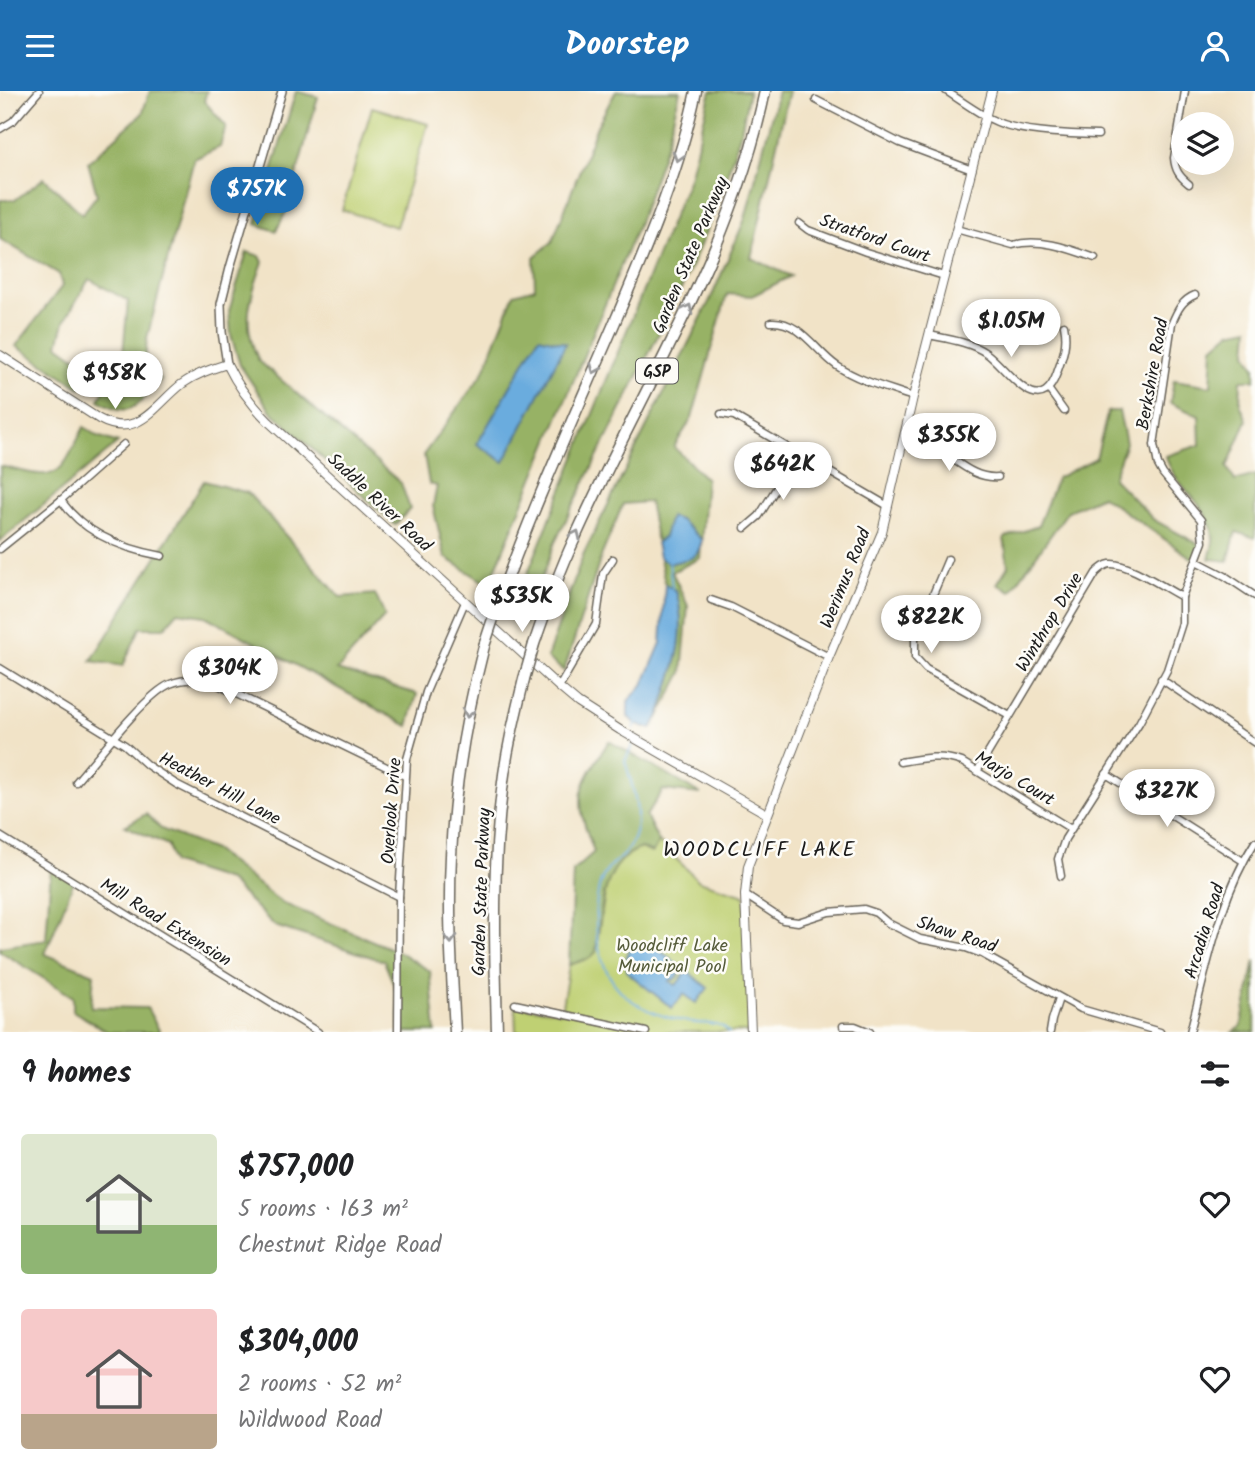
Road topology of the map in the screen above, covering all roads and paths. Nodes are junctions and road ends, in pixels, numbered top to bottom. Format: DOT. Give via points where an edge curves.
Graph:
graph roads {
  1 [pos="39,91"];
  2 [pos="282,91"];
  3 [pos="696,91"];
  4 [pos="765,91"];
  5 [pos="946,91"];
  6 [pos="992,91"];
  7 [pos="1185,91"];
  8 [pos="816,100"];
  9 [pos="986,116"];
  10 [pos="0,129"];
  11 [pos="1098,135"];
  12 [pos="972,170"];
  13 [pos="1189,184"];
  14 [pos="799,223"];
  15 [pos="956,229"];
  16 [pos="1095,258"];
  17 [pos="944,276"];
  18 [pos="1195,295"];
  19 [pos="771,322"];
  20 [pos="1064,325"];
  21 [pos="929,335"];
  22 [pos="0,355"];
  23 [pos="227,364"];
  24 [pos="1049,390"];
  25 [pos="913,397"];
  26 [pos="1064,411"];
  27 [pos="721,414"];
  28 [pos="905,437"];
  29 [pos="124,444"];
  30 [pos="798,453"];
  31 [pos="998,477"];
  32 [pos="61,500"];
  33 [pos="888,506"];
  34 [pos="745,528"];
  35 [pos="0,549"];
  36 [pos="162,556"];
  37 [pos="613,559"];
  38 [pos="948,559"];
  39 [pos="1196,561"];
  40 [pos="1255,596"];
  41 [pos="1182,597"];
  42 [pos="711,600"];
  43 [pos="465,602"];
  44 [pos="829,657"];
  45 [pos="0,668"];
  46 [pos="1161,678"];
  47 [pos="559,687"];
  48 [pos="1010,716"];
  49 [pos="114,739"];
  50 [pos="1255,743"];
  51 [pos="900,762"];
  52 [pos="978,770"];
  53 [pos="1106,774"];
  54 [pos="405,776"];
  55 [pos="76,782"];
  56 [pos="767,814"];
  57 [pos="1071,829"];
  58 [pos="0,836"];
  59 [pos="1255,842"];
  60 [pos="1243,860"];
  61 [pos="1061,876"];
  62 [pos="745,895"];
  63 [pos="399,897"];
  64 [pos="1059,998"];
  65 [pos="515,1005"];
  66 [pos="843,1026"];
  67 [pos="752,1031"];
  68 [pos="318,1032"];
  69 [pos="398,1032"];
  70 [pos="455,1032"];
  71 [pos="497,1032"];
  72 [pos="646,1032"];
  73 [pos="870,1032"];
  74 [pos="1050,1032"];
  75 [pos="1160,1032"];
  76 [pos="1190,1032"];
  1 -- 10 [label="street"];
  2 -- 23 [label="street" via="221,304"];
  3 -- 70 [label="highway, Garden State Parkway, one-way, bridge" via="650,237 524,535 484,646 461,748 453,823 450,897"];
  71 -- 4 [label="highway, Garden State Parkway / GSP, one-way, bridge" via="498,825 524,679 574,539 720,238 746,167"];
  5 -- 9 [label="street"];
  6 -- 9 [label="main road, Werimus Road"];
  7 -- 13 [label="street" via="1174,158 1175,169"];
  8 -- 12 [label="street" via="900,143"];
  9 -- 11 [label="street" via="1009,126"];
  9 -- 12 [label="main road, Werimus Road"];
  12 -- 15 [label="main road, Werimus Road"];
  14 -- 17 [label="street, Stratford Court" via="866,252"];
  15 -- 16 [label="street" via="1013,246 1057,246"];
  15 -- 17 [label="main road, Werimus Road"];
  17 -- 21 [label="main road, Werimus Road"];
  18 -- 39 [label="street, Berkshire Road" via="1177,309 1172,323 1154,445 1163,474 1201,520 1203,542"];
  19 -- 25 [label="street" via="796,330 837,366"];
  20 -- 24 [label="street" via="1066,344"];
  21 -- 24 [label="street" via="987,353 1024,389"];
  21 -- 25 [label="main road, Werimus Road"];
  22 -- 23 [label="main road" via="99,419 125,427 147,416 190,379"];
  23 -- 43 [label="main road, Saddle River Road" via="247,398 269,422"];
  24 -- 26 [label="street"];
  25 -- 28 [label="main road, Werimus Road"];
  27 -- 30 [label="street" via="734,416"];
  28 -- 31 [label="street" via="938,449 976,474"];
  28 -- 33 [label="main road, Werimus Road"];
  29 -- 32 [label="street"];
  30 -- 33 [label="street"];
  30 -- 34 [label="street" via="759,516"];
  32 -- 35 [label="street"];
  32 -- 36 [label="street" via="70,514 109,539"];
  33 -- 44 [label="main road, Werimus Road" via="877,548"];
  37 -- 47 [label="street" via="603,574 596,624"];
  38 -- 48 [label="street" via="915,637 915,657 926,669"];
  39 -- 40 [label="street"];
  39 -- 41 [label="street, Berkshire Road"];
  41 -- 46 [label="street, Berkshire Road" via="1179,637"];
  41 -- 48 [label="street, Winthrop Drive" via="1125,567 1102,567"];
  42 -- 44 [label="street"];
  43 -- 47 [label="main road, Saddle River Road"];
  43 -- 54 [label="street, Overlook Drive" via="425,696"];
  44 -- 56 [label="main road, Werimus Road"];
  45 -- 49 [label="street, Heather Hill Lane"];
  46 -- 50 [label="street"];
  46 -- 53 [label="street, Berkshire Road"];
  47 -- 56 [label="main road, Saddle River Road" via="609,723"];
  48 -- 52 [label="street, Winthrop Drive"];
  49 -- 54 [label="street" via="161,689 198,680 218,685"];
  49 -- 55 [label="street"];
  49 -- 63 [label="street, Heather Hill Lane" via="176,784"];
  51 -- 52 [label="street, Marjo Court" via="949,757"];
  52 -- 57 [label="street, Marjo Court"];
  53 -- 57 [label="street, Berkshire Road"];
  53 -- 60 [label="street"];
  54 -- 63 [label="street, Overlook Drive"];
  56 -- 62 [label="main road, Werimus Road" via="748,866"];
  57 -- 61 [label="street, Berkshire Road" via="1060,850"];
  58 -- 68 [label="street, Mill Road Extension"];
  59 -- 60 [label="street, Arcadia Road"];
  60 -- 76 [label="street, Arcadia Road" via="1223,912"];
  62 -- 64 [label="street, Shaw Road" via="790,922 829,912 870,910 920,939 982,954"];
  62 -- 67 [label="main road, Werimus Road"];
  63 -- 69 [label="street, Overlook Drive"];
  64 -- 74 [label="street"];
  64 -- 75 [label="street, Shaw Road" via="1098,1015"];
  65 -- 72 [label="street"];
  66 -- 73 [label="street"];
}
